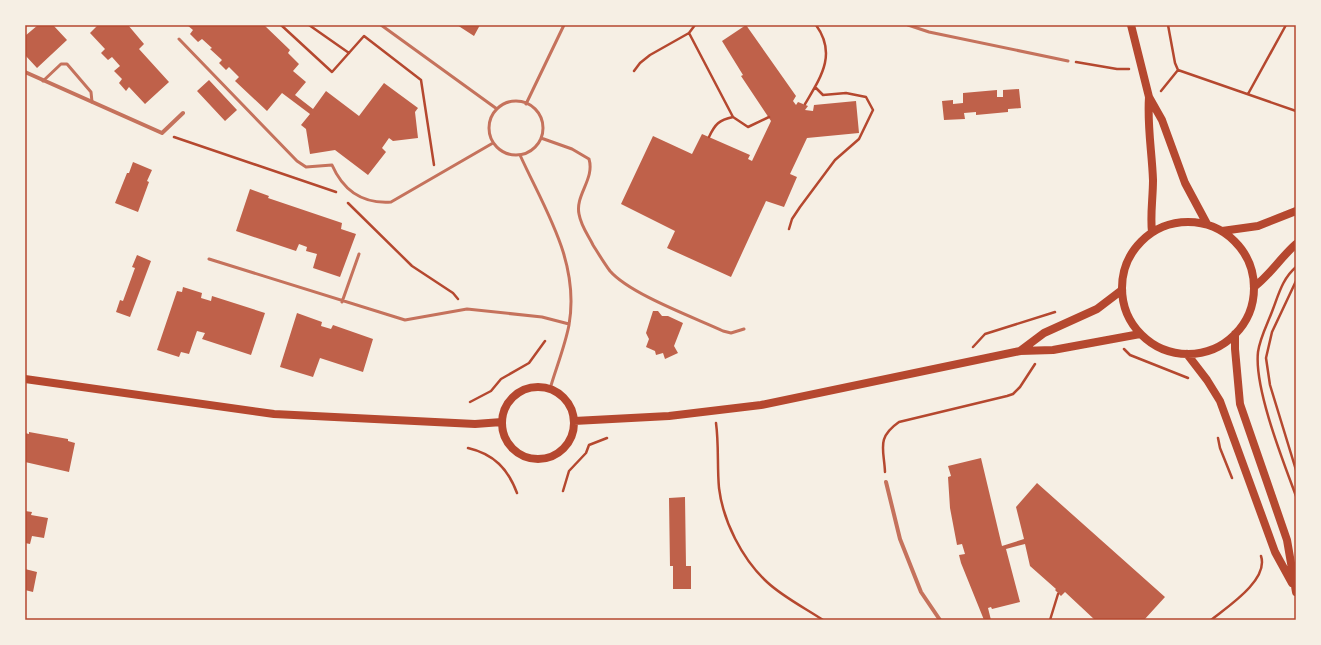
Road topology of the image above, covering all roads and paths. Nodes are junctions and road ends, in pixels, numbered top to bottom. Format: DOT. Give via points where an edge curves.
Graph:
graph roads {
  1 [pos="280,25"];
  2 [pos="309,25"];
  3 [pos="381,25"];
  4 [pos="564,25"];
  5 [pos="695,25"];
  6 [pos="816,25"];
  7 [pos="908,25"];
  8 [pos="1132,25"];
  9 [pos="1168,25"];
  10 [pos="1286,25"];
  11 [pos="689,33"];
  12 [pos="179,40"];
  13 [pos="348,53"];
  14 [pos="1068,61"];
  15 [pos="1141,69"];
  16 [pos="1178,70"];
  17 [pos="634,71"];
  18 [pos="25,72"];
  19 [pos="43,80"];
  20 [pos="815,87"];
  21 [pos="1160,92"];
  22 [pos="1248,94"];
  23 [pos="1149,97"];
  24 [pos="92,102"];
  25 [pos="526,104"];
  26 [pos="805,104"];
  27 [pos="498,109"];
  28 [pos="1296,111"];
  29 [pos="183,113"];
  30 [pos="733,117"];
  31 [pos="769,117"];
  32 [pos="162,134"];
  33 [pos="709,137"];
  34 [pos="541,138"];
  35 [pos="493,143"];
  36 [pos="520,155"];
  37 [pos="435,176"];
  38 [pos="1296,211"];
  39 [pos="1207,224"];
  40 [pos="789,229"];
  41 [pos="1222,231"];
  42 [pos="1152,232"];
  43 [pos="1296,244"];
  44 [pos="359,254"];
  45 [pos="209,259"];
  46 [pos="1296,267"];
  47 [pos="1296,281"];
  48 [pos="1254,287"];
  49 [pos="1122,290"];
  50 [pos="342,302"];
  51 [pos="467,309"];
  52 [pos="1057,311"];
  53 [pos="569,324"];
  54 [pos="744,329"];
  55 [pos="1140,334"];
  56 [pos="1235,334"];
  57 [pos="545,341"];
  58 [pos="1120,346"];
  59 [pos="1020,351"];
  60 [pos="1187,354"];
  61 [pos="1035,363"];
  62 [pos="958,365"];
  63 [pos="25,380"];
  64 [pos="1192,380"];
  65 [pos="550,389"];
  66 [pos="470,402"];
  67 [pos="714,411"];
  68 [pos="574,421"];
  69 [pos="502,422"];
  70 [pos="1218,435"];
  71 [pos="607,438"];
  72 [pos="468,448"];
  73 [pos="1296,470"];
  74 [pos="886,482"];
  75 [pos="1235,484"];
  76 [pos="563,491"];
  77 [pos="517,493"];
  78 [pos="1296,496"];
  79 [pos="1260,553"];
  80 [pos="1296,590"];
  81 [pos="1058,594"];
  82 [pos="1051,619"];
  83 [pos="823,620"];
  84 [pos="940,620"];
  85 [pos="1211,620"];
  1 -- 13 [label="path" via="332,72"];
  2 -- 13 [label="path"];
  3 -- 27 [label="lane"];
  4 -- 25 [label="lane"];
  5 -- 11 [label="path"];
  6 -- 20 [label="path" via="828,52"];
  7 -- 14 [label="lane" via="924,31"];
  8 -- 15 [label="main road"];
  9 -- 16 [label="path"];
  10 -- 22 [label="path"];
  11 -- 17 [label="path" via="650,55"];
  11 -- 30 [label="path"];
  12 -- 37 [label="lane" via="297,161 306,166 332,165 339,180 359,196 377,202 390,202"];
  13 -- 37 [label="path" via="364,36 421,80"];
  14 -- 15 [label="path" via="1117,69"];
  15 -- 23 [label="main road"];
  16 -- 21 [label="path"];
  16 -- 22 [label="path"];
  18 -- 19 [label="street"];
  19 -- 24 [label="street"];
  19 -- 24 [label="lane" via="61,64 66,64 91,92"];
  20 -- 26 [label="path"];
  20 -- 40 [label="path" via="823,95 846,93 866,97 873,110 860,139 835,160 792,219"];
  22 -- 28 [label="path"];
  23 -- 39 [label="main road" via="1162,120 1185,183"];
  23 -- 42 [label="main road" via="1148,122 1153,178 1150,221"];
  24 -- 32 [label="street"];
  25 -- 27 [label="lane" via="515,102"];
  25 -- 34 [label="lane" via="538,113 542,121"];
  27 -- 35 [label="lane" via="489,125"];
  29 -- 32 [label="street"];
  30 -- 31 [label="path" via="748,127"];
  30 -- 33 [label="path" via="722,119 715,124"];
  32 -- 51 [label="path" via="336,192 412,266 453,293"];
  34 -- 36 [label="lane" via="529,152"];
  34 -- 54 [label="lane" via="589,158 591,171 579,212 582,226 610,271 641,293 723,331 731,333"];
  35 -- 36 [label="lane" via="510,155"];
  35 -- 37 [label="lane"];
  36 -- 53 [label="lane" via="567,260 571,290"];
  38 -- 41 [label="main road" via="1258,226"];
  39 -- 41 [label="main road"];
  39 -- 42 [label="main road" via="1179,222"];
  41 -- 48 [label="main road" via="1235,241 1245,255 1252,270"];
  42 -- 49 [label="main road" via="1136,248 1125,267"];
  43 -- 48 [label="main road" via="1284,254 1263,281"];
  44 -- 50 [label="lane"];
  45 -- 50 [label="lane"];
  46 -- 78 [label="path" via="1283,283 1258,351 1258,364 1259,378 1270,418"];
  47 -- 73 [label="path" via="1272,332 1266,362 1270,385"];
  48 -- 56 [label="main road" via="1249,313"];
  49 -- 55 [label="main road" via="1124,306"];
  49 -- 59 [label="main road" via="1097,309 1044,333"];
  50 -- 51 [label="lane" via="405,320"];
  51 -- 53 [label="lane" via="542,317"];
  52 -- 62 [label="path" via="985,334"];
  53 -- 65 [label="lane"];
  55 -- 59 [label="main road" via="1054,350"];
  55 -- 60 [label="main road" via="1170,351"];
  56 -- 60 [label="main road" via="1221,345 1204,352"];
  56 -- 80 [label="main road" via="1240,404 1287,540"];
  57 -- 66 [label="path" via="529,362 502,379 490,391"];
  58 -- 64 [label="path" via="1130,355"];
  59 -- 62 [label="main road"];
  60 -- 80 [label="main road" via="1208,380 1220,401 1275,552"];
  61 -- 74 [label="path" via="1028,377 1013,394 899,422 892,426 882,443"];
  62 -- 67 [label="main road" via="761,405"];
  63 -- 69 [label="main road" via="274,414 475,424"];
  65 -- 68 [label="main road" via="566,401"];
  65 -- 69 [label="main road" via="538,387 517,394 509,401"];
  67 -- 68 [label="main road"];
  67 -- 83 [label="path" via="720,488 728,522 747,558 767,582"];
  68 -- 69 [label="main road" via="568,443 550,457 539,459 527,457 513,448 504,434"];
  70 -- 75 [label="path" via="1220,448"];
  71 -- 76 [label="path" via="590,445 569,471"];
  72 -- 77 [label="path" via="481,451 498,462 511,477"];
  74 -- 84 [label="street" via="902,545 921,592"];
  79 -- 85 [label="path" via="1261,572 1253,585"];
  81 -- 82 [label="path"];
}
